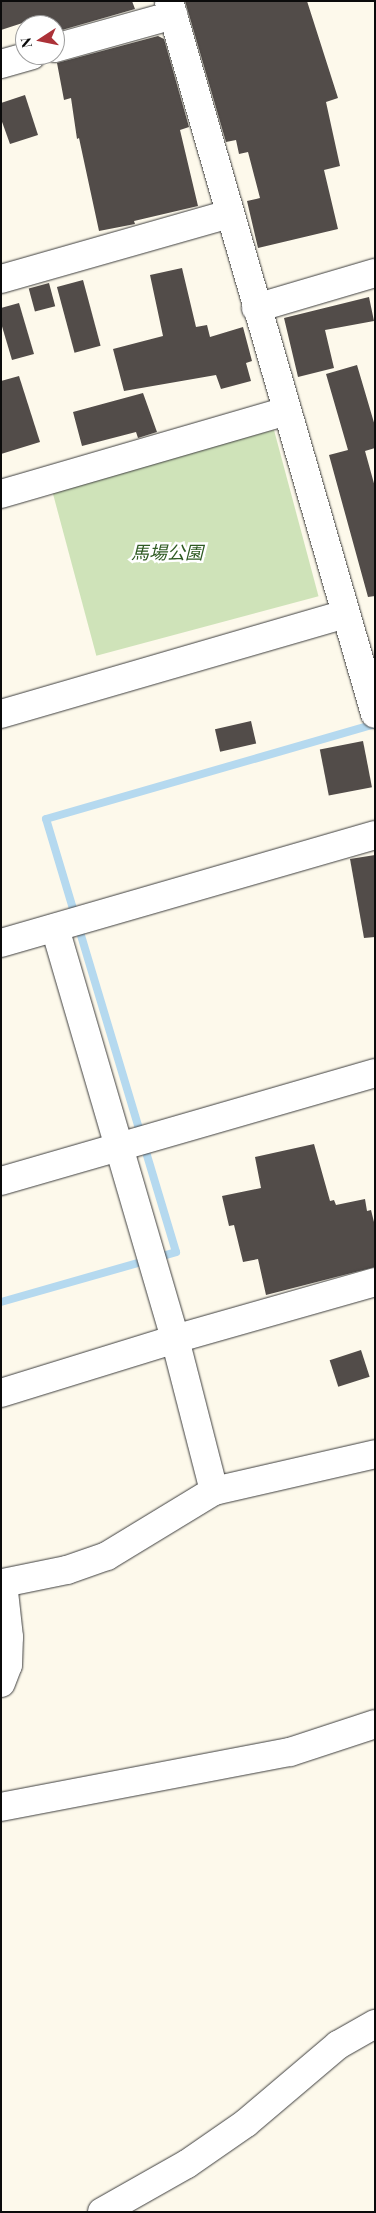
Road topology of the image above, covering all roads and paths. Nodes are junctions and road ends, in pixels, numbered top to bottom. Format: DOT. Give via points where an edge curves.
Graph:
graph roads {
  1 [pos="171,8"];
  2 [pos="65,45"];
  3 [pos="15,60"];
  4 [pos="1,64"];
  5 [pos="229,214"];
  6 [pos="375,273"];
  7 [pos="1,279"];
  8 [pos="256,308"];
  9 [pos="286,411"];
  10 [pos="1,494"];
  11 [pos="346,614"];
  12 [pos="1,714"];
  13 [pos="375,714"];
  14 [pos="375,835"];
  15 [pos="54,928"];
  16 [pos="1,943"];
  17 [pos="375,1073"];
  18 [pos="120,1148"];
  19 [pos="1,1181"];
  20 [pos="375,1282"];
  21 [pos="175,1339"];
  22 [pos="1,1393"];
  23 [pos="375,1454"];
  24 [pos="214,1491"];
  25 [pos="2,1577"];
  26 [pos="5,1638"];
  27 [pos="1,1683"];
  28 [pos="375,1724"];
  29 [pos="1,1807"];
  30 [pos="375,2024"];
  31 [pos="102,2212"];
  1 -- 2 [label="street"];
  1 -- 5 [label="street"];
  3 -- 4 [label="street"];
  5 -- 7 [label="street"];
  5 -- 8 [label="street"];
  6 -- 8 [label="street"];
  8 -- 9 [label="street"];
  9 -- 10 [label="street"];
  9 -- 11 [label="street"];
  11 -- 12 [label="street"];
  11 -- 13 [label="street"];
  14 -- 15 [label="street"];
  15 -- 16 [label="street"];
  15 -- 18 [label="street"];
  17 -- 18 [label="street"];
  18 -- 19 [label="street"];
  18 -- 21 [label="street"];
  20 -- 21 [label="street"];
  21 -- 22 [label="street"];
  21 -- 24 [label="street"];
  23 -- 24 [label="street"];
  24 -- 25 [label="street" via="107,1556 67,1570"];
  25 -- 26 [label="street"];
  26 -- 27 [label="street" via="8,1665"];
  28 -- 29 [label="street" via="290,1752"];
  30 -- 31 [label="street" via="338,2045 246,2123 187,2164"];
}
